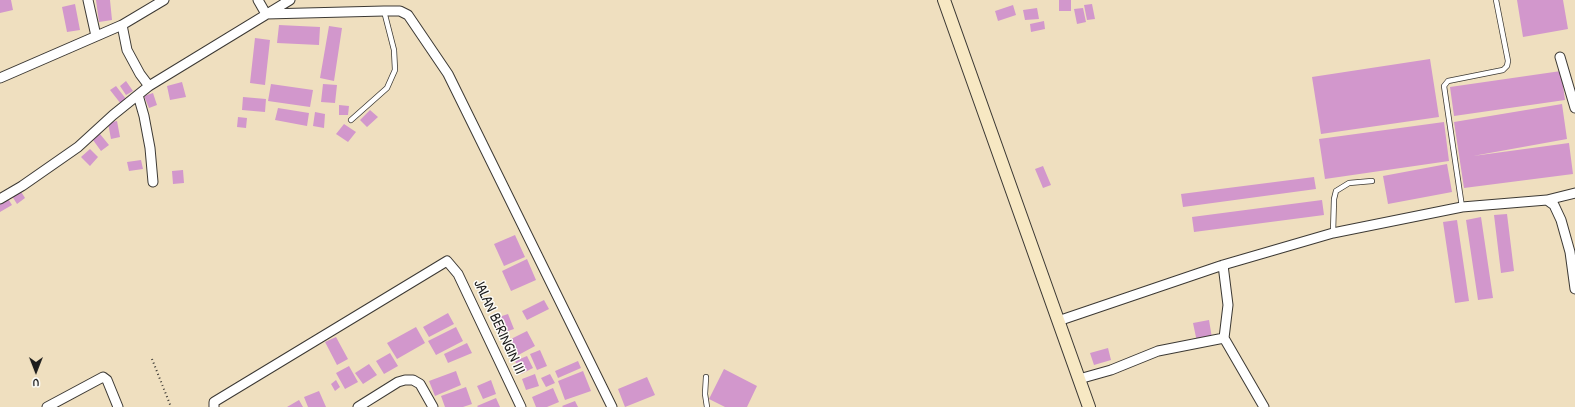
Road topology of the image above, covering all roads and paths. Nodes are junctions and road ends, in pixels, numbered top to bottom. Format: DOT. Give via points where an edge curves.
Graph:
graph roads {
  1 [pos="88,0"];
  2 [pos="164,0"];
  3 [pos="290,0"];
  4 [pos="944,0"];
  5 [pos="1496,0"];
  6 [pos="260,3"];
  7 [pos="384,11"];
  8 [pos="266,14"];
  9 [pos="122,26"];
  10 [pos="96,36"];
  11 [pos="1560,57"];
  12 [pos="0,78"];
  13 [pos="149,86"];
  14 [pos="138,95"];
  15 [pos="1575,108"];
  16 [pos="351,120"];
  17 [pos="1372,181"];
  18 [pos="153,182"];
  19 [pos="1575,193"];
  20 [pos="0,199"];
  21 [pos="1547,200"];
  22 [pos="1462,207"];
  23 [pos="1333,234"];
  24 [pos="1223,265"];
  25 [pos="1575,289"];
  26 [pos="1058,321"];
  27 [pos="1224,338"];
  28 [pos="152,359"];
  29 [pos="706,377"];
  30 [pos="1079,379"];
  31 [pos="47,407"];
  32 [pos="118,407"];
  33 [pos="171,407"];
  34 [pos="214,407"];
  35 [pos="358,407"];
  36 [pos="433,407"];
  37 [pos="521,407"];
  38 [pos="612,407"];
  39 [pos="707,407"];
  40 [pos="1089,407"];
  41 [pos="1264,407"];
  1 -- 10 [label="street"];
  2 -- 9 [label="street"];
  3 -- 8 [label="street"];
  4 -- 26 [label="street"];
  5 -- 22 [label="lane" via="1507,66 1502,70 1448,81 1444,86"];
  6 -- 8 [label="street"];
  7 -- 8 [label="street"];
  7 -- 16 [label="lane" via="394,50 395,70 387,88"];
  7 -- 38 [label="street" via="400,11 408,15 448,74"];
  8 -- 13 [label="street"];
  9 -- 10 [label="street"];
  9 -- 13 [label="street" via="127,50"];
  10 -- 12 [label="street"];
  11 -- 15 [label="street"];
  13 -- 14 [label="street"];
  14 -- 18 [label="street" via="150,148"];
  14 -- 20 [label="street" via="78,147"];
  17 -- 23 [label="lane" via="1349,183 1336,191"];
  19 -- 21 [label="street"];
  21 -- 22 [label="street"];
  21 -- 25 [label="street" via="1554,205 1561,220 1570,252"];
  22 -- 23 [label="street"];
  23 -- 24 [label="street"];
  24 -- 26 [label="street"];
  24 -- 27 [label="street" via="1228,305"];
  26 -- 30 [label="street"];
  27 -- 30 [label="street" via="1158,352"];
  27 -- 41 [label="street"];
  28 -- 33 [label="path"];
  29 -- 39 [label="lane"];
  30 -- 40 [label="street"];
  31 -- 32 [label="street" via="103,377 108,380"];
  34 -- 37 [label="street, JALAN BERINGIN III" via="214,402 449,261 458,274"];
  35 -- 36 [label="street" via="405,380 420,384"];
}
